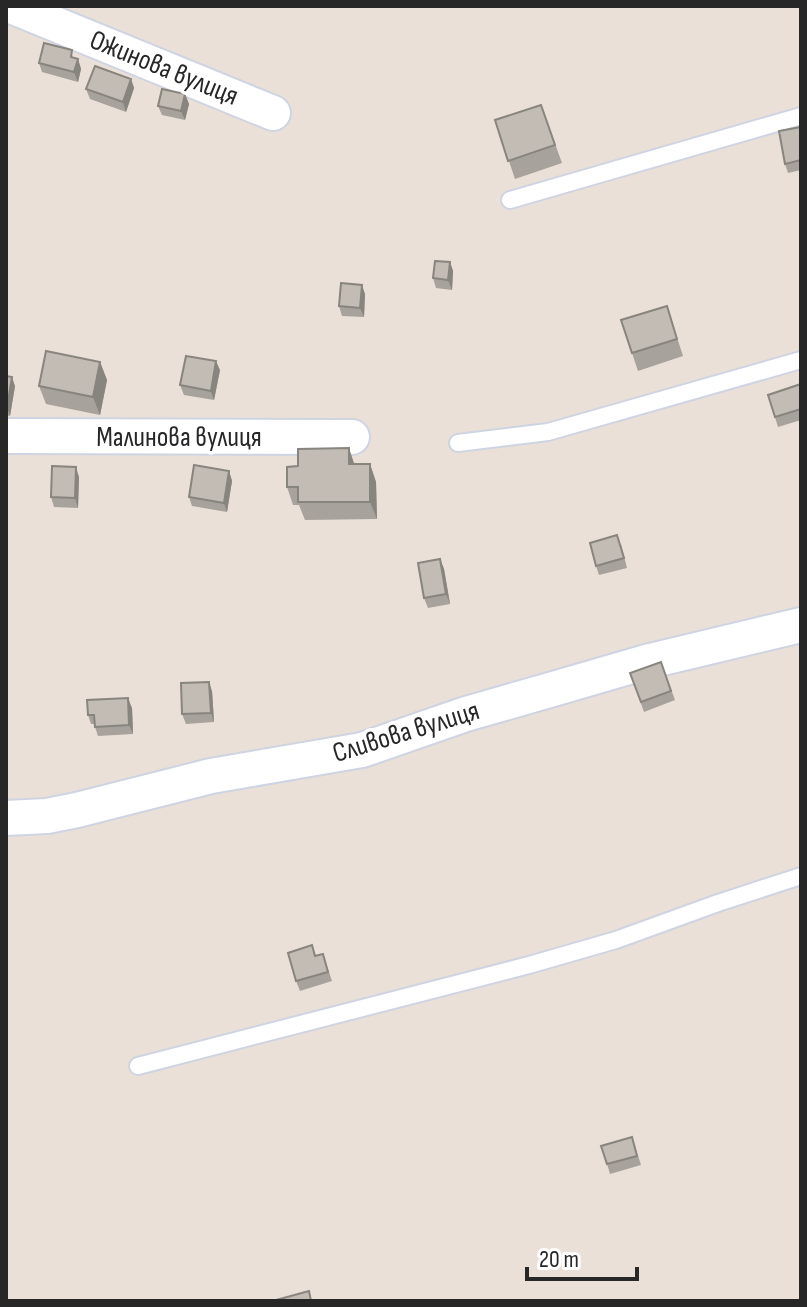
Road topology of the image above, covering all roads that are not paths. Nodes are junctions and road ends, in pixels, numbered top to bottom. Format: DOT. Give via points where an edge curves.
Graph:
graph roads {
  1 [pos="11,6"];
  2 [pos="273,113"];
  3 [pos="801,116"];
  4 [pos="510,200"];
  5 [pos="801,360"];
  6 [pos="6,436"];
  7 [pos="352,437"];
  8 [pos="458,443"];
  9 [pos="801,625"];
  10 [pos="6,818"];
  11 [pos="801,876"];
  12 [pos="138,1066"];
  1 -- 2 [label="street, Ожинова вулиця"];
  3 -- 4 [label="lane"];
  5 -- 8 [label="lane" via="548,432"];
  6 -- 7 [label="street, Малинова вулиця"];
  9 -- 10 [label="street, Сливова вулиця" via="580,681 362,750 211,776 47,816"];
  11 -- 12 [label="lane" via="529,965"];
}
